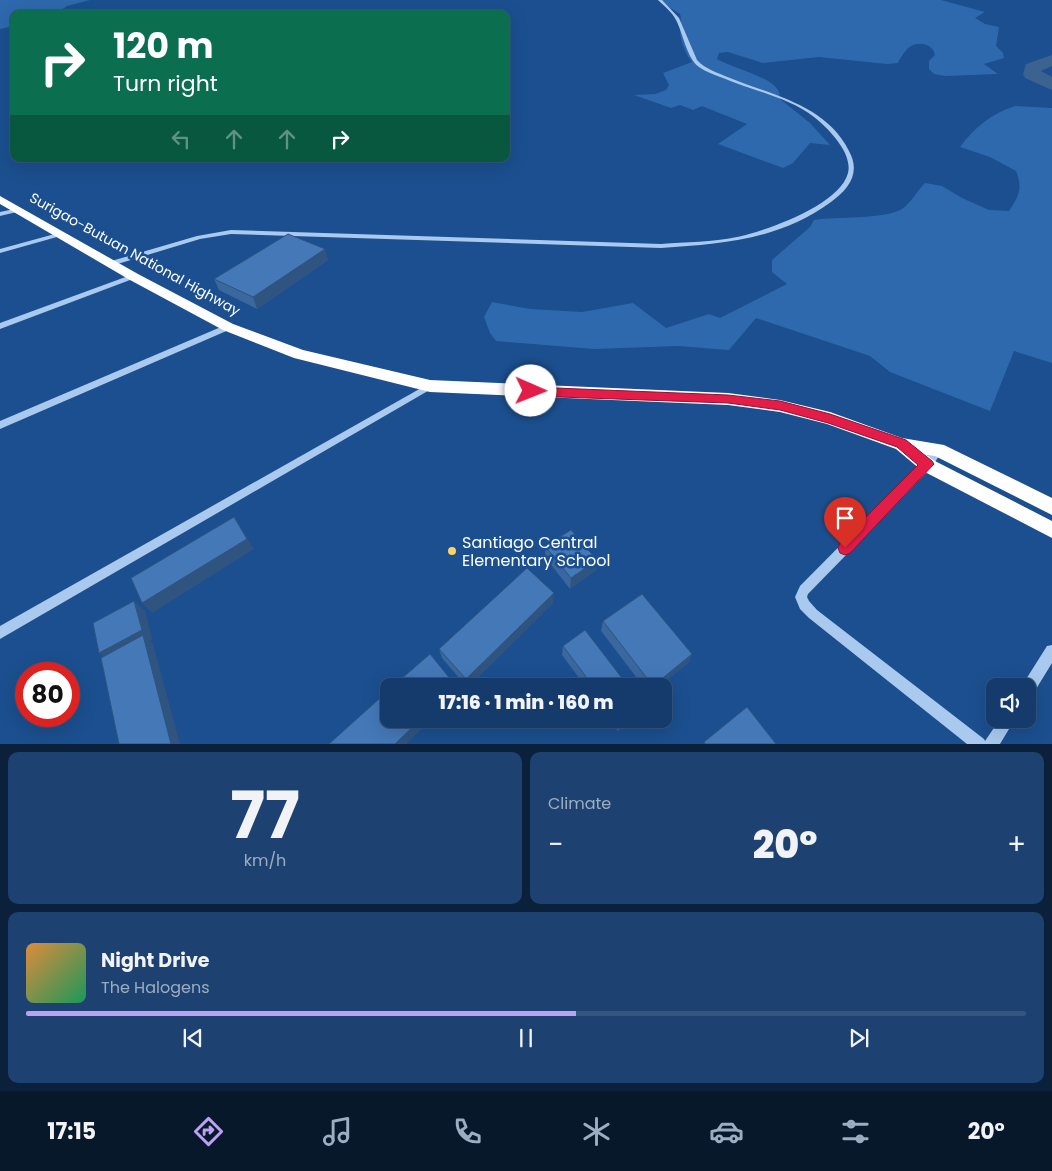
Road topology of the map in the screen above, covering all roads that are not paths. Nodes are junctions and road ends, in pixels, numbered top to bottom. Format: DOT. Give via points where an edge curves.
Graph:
graph roads {
  1 [pos="660,0"];
  2 [pos="0,199"];
  3 [pos="19,210"];
  4 [pos="0,214"];
  5 [pos="62,234"];
  6 [pos="0,252"];
  7 [pos="111,264"];
  8 [pos="134,276"];
  9 [pos="0,326"];
  10 [pos="228,327"];
  11 [pos="430,386"];
  12 [pos="0,425"];
  13 [pos="901,444"];
  14 [pos="938,450"];
  15 [pos="927,464"];
  16 [pos="1052,507"];
  17 [pos="1052,530"];
  18 [pos="0,633"];
  19 [pos="1052,651"];
  20 [pos="1035,678"];
  21 [pos="1002,728"];
  22 [pos="978,744"];
  23 [pos="991,744"];
  1 -- 7 [label="street" via="678,18 700,66 800,107 827,124 850,155 852,172 842,189 811,212 782,226 715,243 661,246 231,232 199,237"];
  2 -- 3 [label="highway, Surigao-Butuan National Highway"];
  3 -- 4 [label="street"];
  3 -- 5 [label="highway, Surigao-Butuan National Highway"];
  5 -- 6 [label="street"];
  5 -- 7 [label="highway, Surigao-Butuan National Highway"];
  7 -- 8 [label="highway, Surigao-Butuan National Highway"];
  8 -- 9 [label="street"];
  8 -- 10 [label="highway, Surigao-Butuan National Highway"];
  10 -- 11 [label="highway, Surigao-Butuan National Highway" via="299,354"];
  10 -- 12 [label="street"];
  11 -- 13 [label="highway, Surigao-Butuan National Highway" via="728,399 780,406 830,418"];
  11 -- 18 [label="street"];
  13 -- 14 [label="highway, Surigao-Butuan National Highway"];
  13 -- 15 [label="highway, Surigao-Butuan National Highway"];
  14 -- 15 [label="street"];
  14 -- 16 [label="highway, Surigao-Butuan National Highway"];
  15 -- 17 [label="highway, Surigao-Butuan National Highway"];
  15 -- 22 [label="street" via="804,590 801,597 813,614"];
  19 -- 20 [label="street"];
  21 -- 23 [label="street"];
}
